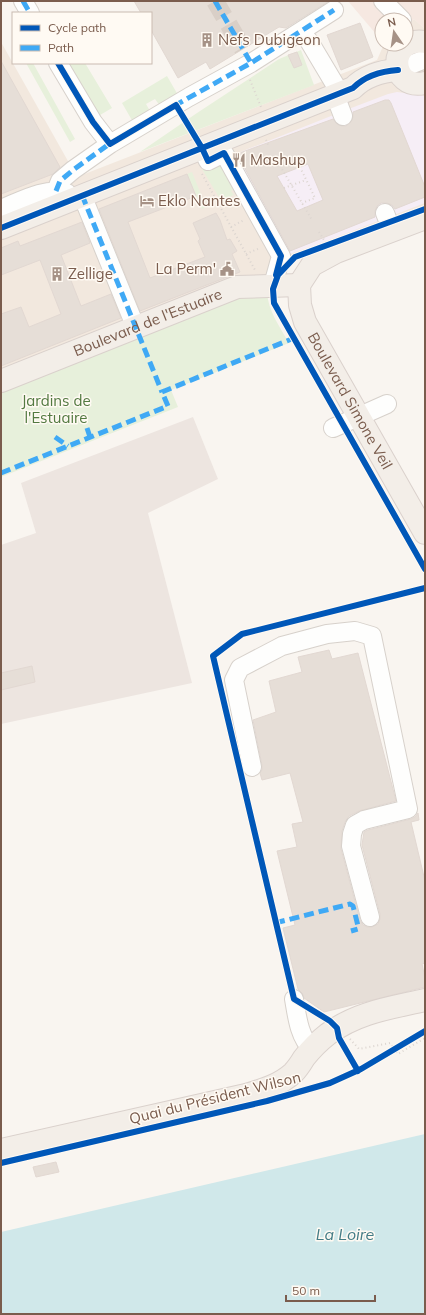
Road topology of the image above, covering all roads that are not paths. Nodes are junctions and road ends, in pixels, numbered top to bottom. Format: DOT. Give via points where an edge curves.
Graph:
graph roads {
  1 [pos="23,1"];
  2 [pos="383,1"];
  3 [pos="334,10"];
  4 [pos="29,12"];
  5 [pos="394,12"];
  6 [pos="415,37"];
  7 [pos="309,41"];
  8 [pos="425,59"];
  9 [pos="59,64"];
  10 [pos="425,66"];
  11 [pos="398,70"];
  12 [pos="425,83"];
  13 [pos="337,94"];
  14 [pos="343,116"];
  15 [pos="110,144"];
  16 [pos="205,154"];
  17 [pos="70,195"];
  18 [pos="1,209"];
  19 [pos="425,218"];
  20 [pos="1,228"];
  21 [pos="273,285"];
  22 [pos="299,285"];
  23 [pos="136,328"];
  24 [pos="1,381"];
  25 [pos="387,404"];
  26 [pos="358,416"];
  27 [pos="333,428"];
  28 [pos="425,533"];
  29 [pos="252,767"];
  30 [pos="370,917"];
  31 [pos="294,999"];
  32 [pos="425,1000"];
  33 [pos="312,1049"];
  34 [pos="1,1150"];
  1 -- 4 [label="street"];
  2 -- 5 [label="street"];
  3 -- 15 [label="street" via="246,60"];
  6 -- 11 [label="main road" via="399,52"];
  7 -- 13 [label="street"];
  8 -- 11 [label="street"];
  9 -- 15 [label="street" via="93,122"];
  10 -- 11 [label="street"];
  11 -- 12 [label="main road" via="411,83"];
  11 -- 13 [label="main road" via="384,71"];
  13 -- 14 [label="street"];
  13 -- 16 [label="main road" via="270,121"];
  15 -- 17 [label="street" via="60,181"];
  16 -- 17 [label="main road"];
  16 -- 21 [label="street" via="224,153 281,256"];
  17 -- 18 [label="street" via="46,192"];
  17 -- 20 [label="main road"];
  17 -- 23 [label="street"];
  19 -- 22 [label="main road" via="388,222 336,252 319,253"];
  21 -- 22 [label="main road, Boulevard de l'Estuaire"];
  21 -- 23 [label="main road, Boulevard de l'Estuaire" via="237,288"];
  22 -- 26 [label="main road, Boulevard Simone Veil" via="300,305 305,322"];
  23 -- 24 [label="main road, Boulevard de l'Estuaire"];
  25 -- 26 [label="street"];
  26 -- 27 [label="street"];
  26 -- 28 [label="main road, Boulevard Simone Veil"];
  29 -- 30 [label="street" via="234,680 240,668 282,646 327,634 355,631 372,636 408,809 364,820 355,825 351,846"];
  31 -- 33 [label="street" via="302,1034"];
  32 -- 33 [label="main road" via="366,1014 337,1028"];
  33 -- 34 [label="main road" via="294,1072 278,1083 246,1095"];
}
